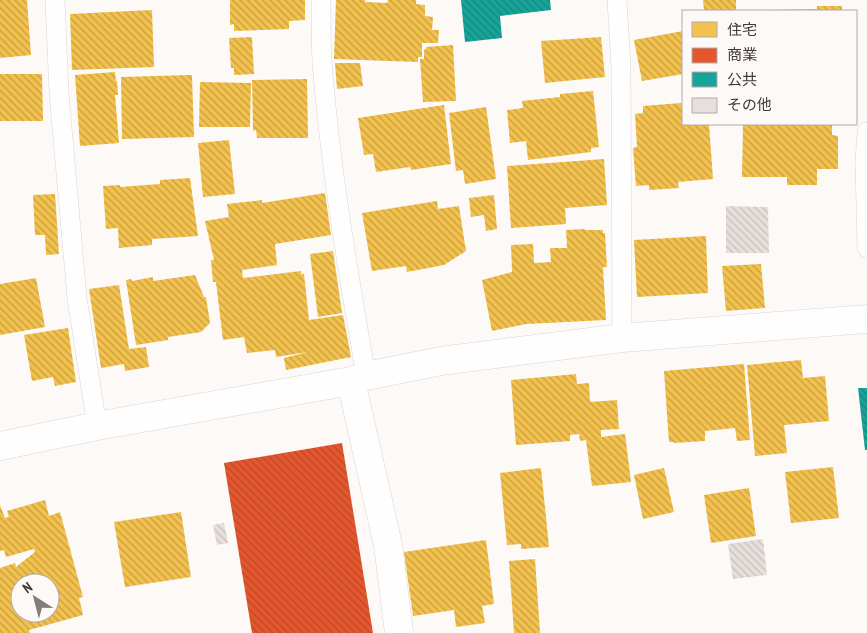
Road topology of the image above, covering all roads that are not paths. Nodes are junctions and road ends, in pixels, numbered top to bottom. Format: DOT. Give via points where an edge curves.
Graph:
graph roads {
  1 [pos="55,0"];
  2 [pos="321,0"];
  3 [pos="617,0"];
  4 [pos="867,132"];
  5 [pos="867,248"];
  6 [pos="867,319"];
  7 [pos="622,338"];
  8 [pos="359,378"];
  9 [pos="97,426"];
  10 [pos="0,446"];
  11 [pos="400,633"];
  1 -- 9 [label="lane" via="59,93 78,298"];
  2 -- 8 [label="lane" via="322,59 330,148 352,294"];
  3 -- 7 [label="lane" via="621,66"];
  4 -- 5 [label="lane"];
  6 -- 7 [label="street"];
  7 -- 8 [label="street" via="441,361"];
  8 -- 9 [label="street"];
  8 -- 11 [label="street"];
  9 -- 10 [label="street"];
}
